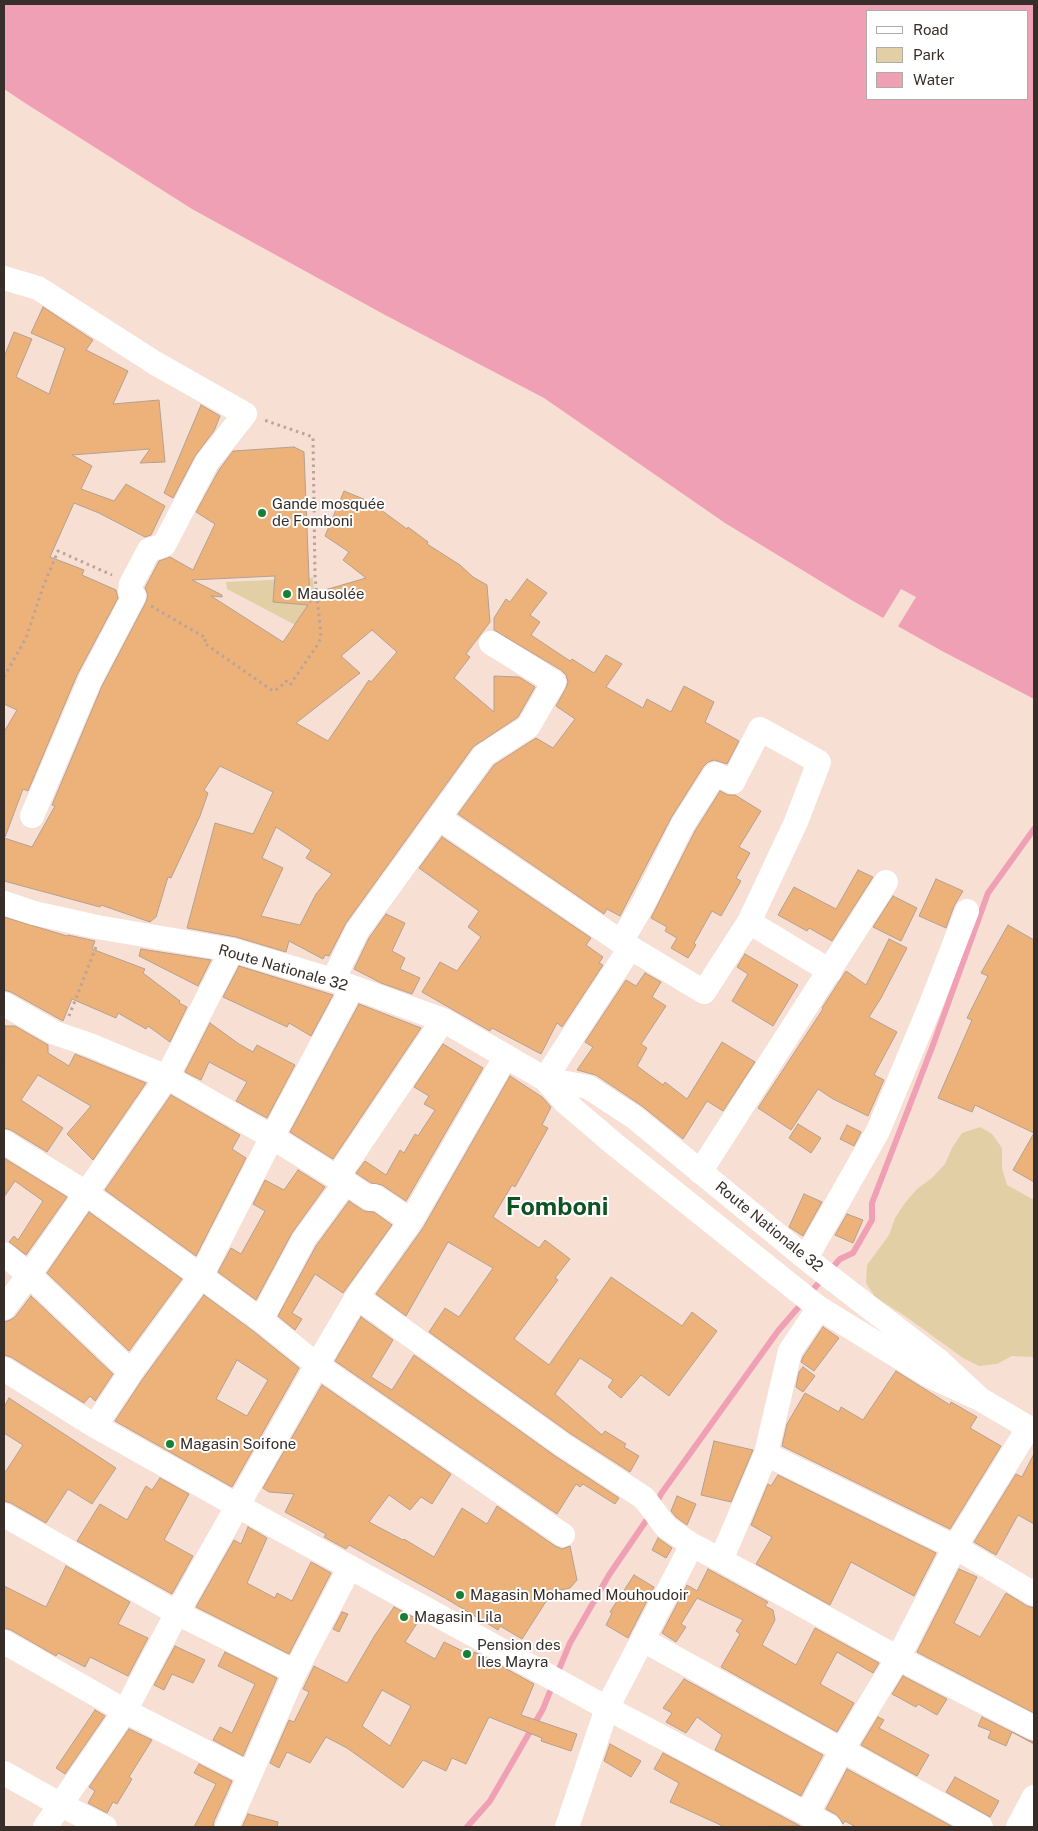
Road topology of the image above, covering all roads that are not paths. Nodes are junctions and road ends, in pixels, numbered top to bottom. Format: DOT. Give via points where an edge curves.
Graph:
graph roads {
  1 [pos="4,278"];
  2 [pos="491,643"];
  3 [pos="32,816"];
  4 [pos="439,818"];
  5 [pos="886,882"];
  6 [pos="4,903"];
  7 [pos="967,911"];
  8 [pos="749,922"];
  9 [pos="625,945"];
  10 [pos="232,950"];
  11 [pos="830,971"];
  12 [pos="342,984"];
  13 [pos="4,1004"];
  14 [pos="443,1020"];
  15 [pos="506,1056"];
  16 [pos="167,1076"];
  17 [pos="545,1078"];
  18 [pos="272,1137"];
  19 [pos="4,1142"];
  20 [pos="700,1172"];
  21 [pos="342,1179"];
  22 [pos="86,1193"];
  23 [pos="411,1221"];
  24 [pos="4,1254"];
  25 [pos="809,1261"];
  26 [pos="29,1275"];
  27 [pos="202,1276"];
  28 [pos="357,1297"];
  29 [pos="816,1306"];
  30 [pos="4,1308"];
  31 [pos="261,1320"];
  32 [pos="317,1365"];
  33 [pos="4,1369"];
  34 [pos="131,1372"];
  35 [pos="980,1399"];
  36 [pos="95,1426"];
  37 [pos="1032,1429"];
  38 [pos="766,1454"];
  39 [pos="238,1506"];
  40 [pos="4,1515"];
  41 [pos="563,1535"];
  42 [pos="692,1545"];
  43 [pos="955,1547"];
  44 [pos="721,1560"];
  45 [pos="350,1567"];
  46 [pos="1034,1594"];
  47 [pos="177,1613"];
  48 [pos="643,1640"];
  49 [pos="4,1642"];
  50 [pos="898,1658"];
  51 [pos="295,1672"];
  52 [pos="608,1708"];
  53 [pos="125,1711"];
  54 [pos="1034,1728"];
  55 [pos="842,1750"];
  56 [pos="4,1773"];
  57 [pos="249,1774"];
  58 [pos="1034,1797"];
  59 [pos="61,1805"];
  60 [pos="807,1814"];
  61 [pos="46,1827"];
  62 [pos="105,1827"];
  63 [pos="227,1827"];
  64 [pos="567,1827"];
  65 [pos="830,1827"];
  66 [pos="981,1827"];
  67 [pos="1018,1827"];
  1 -- 3 [label="street" via="38,288 245,414 207,462 164,545 148,550"];
  2 -- 4 [label="street" via="554,682 528,726 484,755"];
  4 -- 9 [label="street"];
  4 -- 12 [label="street" via="357,931"];
  5 -- 11 [label="street"];
  6 -- 10 [label="street, Route Nationale 32" via="104,928"];
  7 -- 25 [label="street" via="878,1131"];
  8 -- 9 [label="street" via="704,992"];
  8 -- 9 [label="street" via="796,822 819,762 760,728 733,782 715,774 683,824"];
  8 -- 11 [label="street"];
  9 -- 17 [label="street"];
  10 -- 12 [label="street, Route Nationale 32"];
  10 -- 16 [label="street"];
  11 -- 20 [label="street"];
  12 -- 14 [label="street, Route Nationale 32"];
  12 -- 18 [label="street"];
  13 -- 16 [label="street" via="62,1035"];
  14 -- 15 [label="street, Route Nationale 32"];
  14 -- 21 [label="street"];
  15 -- 17 [label="street, Route Nationale 32"];
  15 -- 23 [label="street"];
  16 -- 18 [label="street"];
  16 -- 22 [label="street"];
  17 -- 20 [label="street, Route Nationale 32" via="588,1087 634,1118"];
  17 -- 29 [label="street, Route Nationale 32" via="565,1102 613,1143"];
  18 -- 21 [label="street"];
  18 -- 27 [label="street"];
  19 -- 22 [label="street"];
  20 -- 25 [label="street, Route Nationale 32"];
  21 -- 23 [label="street"];
  21 -- 31 [label="street" via="304,1239"];
  22 -- 26 [label="street"];
  22 -- 27 [label="street"];
  23 -- 28 [label="street"];
  24 -- 26 [label="street"];
  25 -- 35 [label="street, Route Nationale 32" via="939,1361"];
  26 -- 30 [label="street"];
  26 -- 34 [label="street"];
  27 -- 31 [label="street"];
  27 -- 34 [label="street"];
  28 -- 32 [label="street"];
  28 -- 42 [label="street" via="644,1498 666,1527"];
  29 -- 35 [label="street, Route Nationale 32" via="928,1375"];
  29 -- 38 [label="street" via="790,1351"];
  31 -- 32 [label="street"];
  32 -- 39 [label="street"];
  32 -- 41 [label="street"];
  33 -- 36 [label="street"];
  34 -- 36 [label="street"];
  35 -- 37 [label="street, Route Nationale 32"];
  36 -- 39 [label="street"];
  37 -- 43 [label="street"];
  38 -- 43 [label="street"];
  38 -- 44 [label="street"];
  39 -- 45 [label="street"];
  39 -- 47 [label="street"];
  40 -- 47 [label="street"];
  42 -- 44 [label="street"];
  42 -- 48 [label="street"];
  43 -- 46 [label="street"];
  43 -- 50 [label="street"];
  44 -- 50 [label="street"];
  45 -- 51 [label="street"];
  45 -- 52 [label="street"];
  47 -- 51 [label="street"];
  47 -- 53 [label="street"];
  48 -- 52 [label="street"];
  48 -- 55 [label="street"];
  49 -- 53 [label="street"];
  50 -- 54 [label="street"];
  50 -- 55 [label="street"];
  51 -- 57 [label="street"];
  52 -- 60 [label="street"];
  52 -- 64 [label="street"];
  53 -- 57 [label="street"];
  53 -- 59 [label="street"];
  55 -- 60 [label="street"];
  55 -- 66 [label="street"];
  56 -- 59 [label="street"];
  57 -- 63 [label="street"];
  58 -- 67 [label="street"];
  59 -- 61 [label="street"];
  59 -- 62 [label="street"];
  60 -- 65 [label="street"];
}
